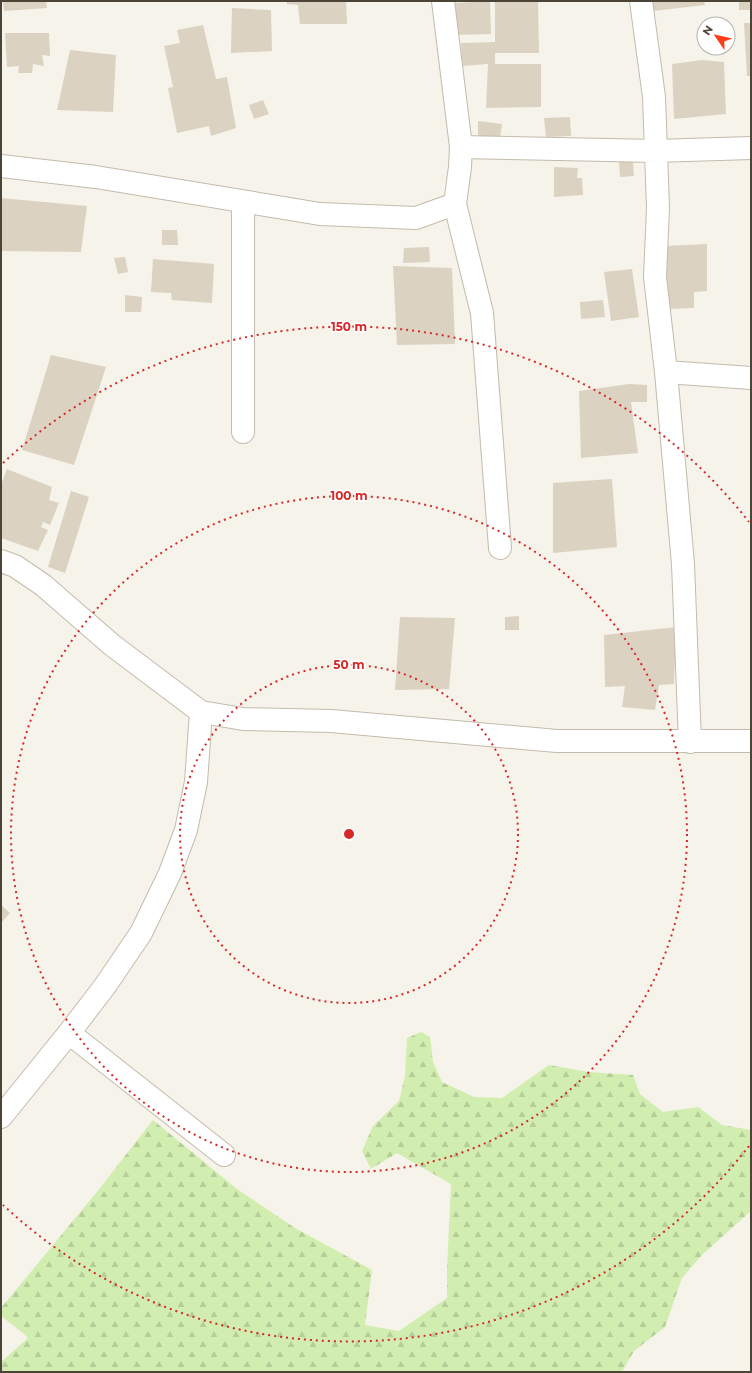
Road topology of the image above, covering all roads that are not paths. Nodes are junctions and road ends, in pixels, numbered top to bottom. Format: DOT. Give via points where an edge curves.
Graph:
graph roads {
  1 [pos="443,1"];
  2 [pos="641,1"];
  3 [pos="461,147"];
  4 [pos="751,148"];
  5 [pos="656,151"];
  6 [pos="1,166"];
  7 [pos="243,202"];
  8 [pos="455,204"];
  9 [pos="666,372"];
  10 [pos="751,378"];
  11 [pos="242,432"];
  12 [pos="500,548"];
  13 [pos="1,561"];
  14 [pos="200,712"];
  15 [pos="751,741"];
  16 [pos="690,742"];
  17 [pos="69,1034"];
  18 [pos="1,1116"];
  19 [pos="224,1155"];
  1 -- 3 [label="street"];
  2 -- 5 [label="street" via="654,97"];
  3 -- 5 [label="street"];
  3 -- 8 [label="street"];
  4 -- 5 [label="street"];
  5 -- 9 [label="street" via="658,208 655,278"];
  6 -- 7 [label="street" via="96,177"];
  7 -- 8 [label="street" via="320,214 416,218"];
  7 -- 11 [label="street"];
  8 -- 12 [label="street" via="482,313"];
  9 -- 10 [label="street"];
  9 -- 16 [label="street" via="683,564"];
  13 -- 14 [label="street" via="15,566 43,585 112,645"];
  14 -- 16 [label="street" via="243,719 331,721 557,741"];
  14 -- 17 [label="street" via="196,782 186,830 170,873 141,933"];
  15 -- 16 [label="street"];
  17 -- 18 [label="street"];
  17 -- 19 [label="street"];
}
